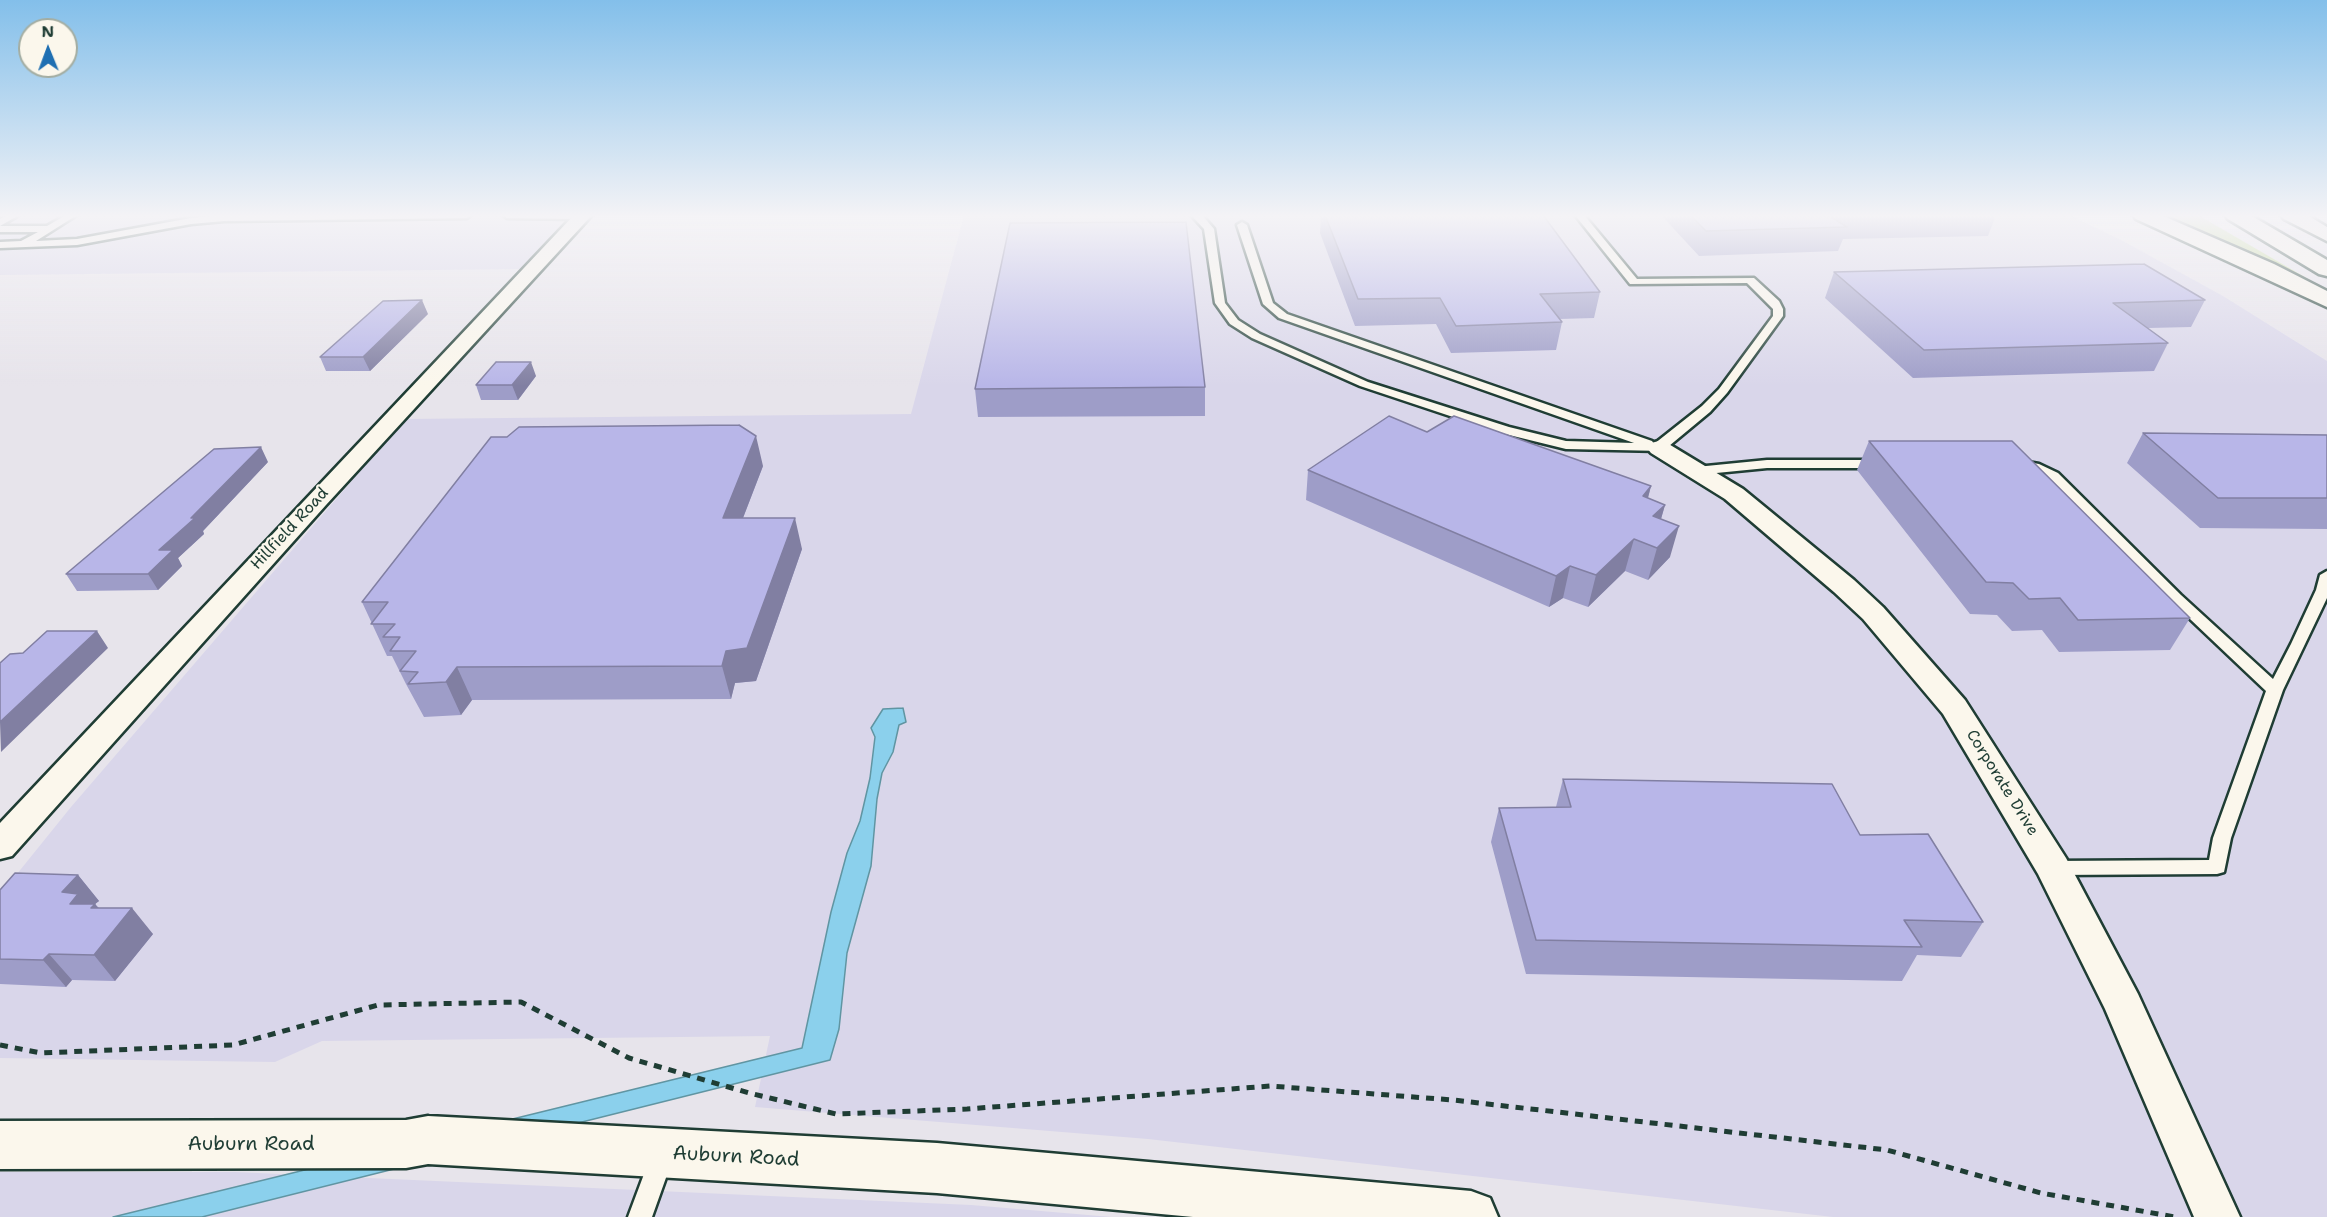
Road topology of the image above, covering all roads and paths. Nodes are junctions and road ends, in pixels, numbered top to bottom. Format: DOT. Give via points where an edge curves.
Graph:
graph roads {
  1 [pos="532,272"];
  2 [pos="1218,272"];
  3 [pos="1257,272"];
  4 [pos="1626,272"];
  5 [pos="2271,272"];
  6 [pos="2327,300"];
  7 [pos="1659,448"];
  8 [pos="1896,464"];
  9 [pos="2002,464"];
  10 [pos="1696,471"];
  11 [pos="2327,575"];
  12 [pos="2275,690"];
  13 [pos="0,846"];
  14 [pos="2053,868"];
  15 [pos="0,1045"];
  16 [pos="0,1145"];
  17 [pos="663,1152"];
  18 [pos="1463,1216"];
  19 [pos="640,1217"];
  20 [pos="2175,1217"];
  21 [pos="2217,1217"];
  1 -- 13 [label="street, Hillfield Road"];
  2 -- 7 [label="lane" via="1220,303 1234,322 1364,384 1515,433 1566,445"];
  3 -- 7 [label="lane" via="1268,304 1283,316"];
  4 -- 7 [label="lane" via="1634,282 1750,280 1778,309 1778,316 1723,391"];
  5 -- 6 [label="main road"];
  7 -- 10 [label="street, Corporate Drive"];
  8 -- 10 [label="lane" via="1767,464"];
  9 -- 12 [label="lane" via="2034,467 2053,476"];
  10 -- 14 [label="street, Corporate Drive" via="1734,494 1844,586 1902,645 1954,707"];
  11 -- 12 [label="lane"];
  12 -- 14 [label="lane" via="2222,838 2217,867"];
  14 -- 21 [label="street, Corporate Drive" via="2124,1006"];
  15 -- 20 [label="path" via="41,1053 233,1045 378,1005 521,1002 629,1058 837,1114 968,1109 1270,1086 1453,1100 1887,1150 2041,1193"];
  16 -- 17 [label="main road, Auburn Road" via="406,1144 428,1140"];
  17 -- 18 [label="main road, Auburn Road" via="938,1168"];
  17 -- 19 [label="lane"];
}
